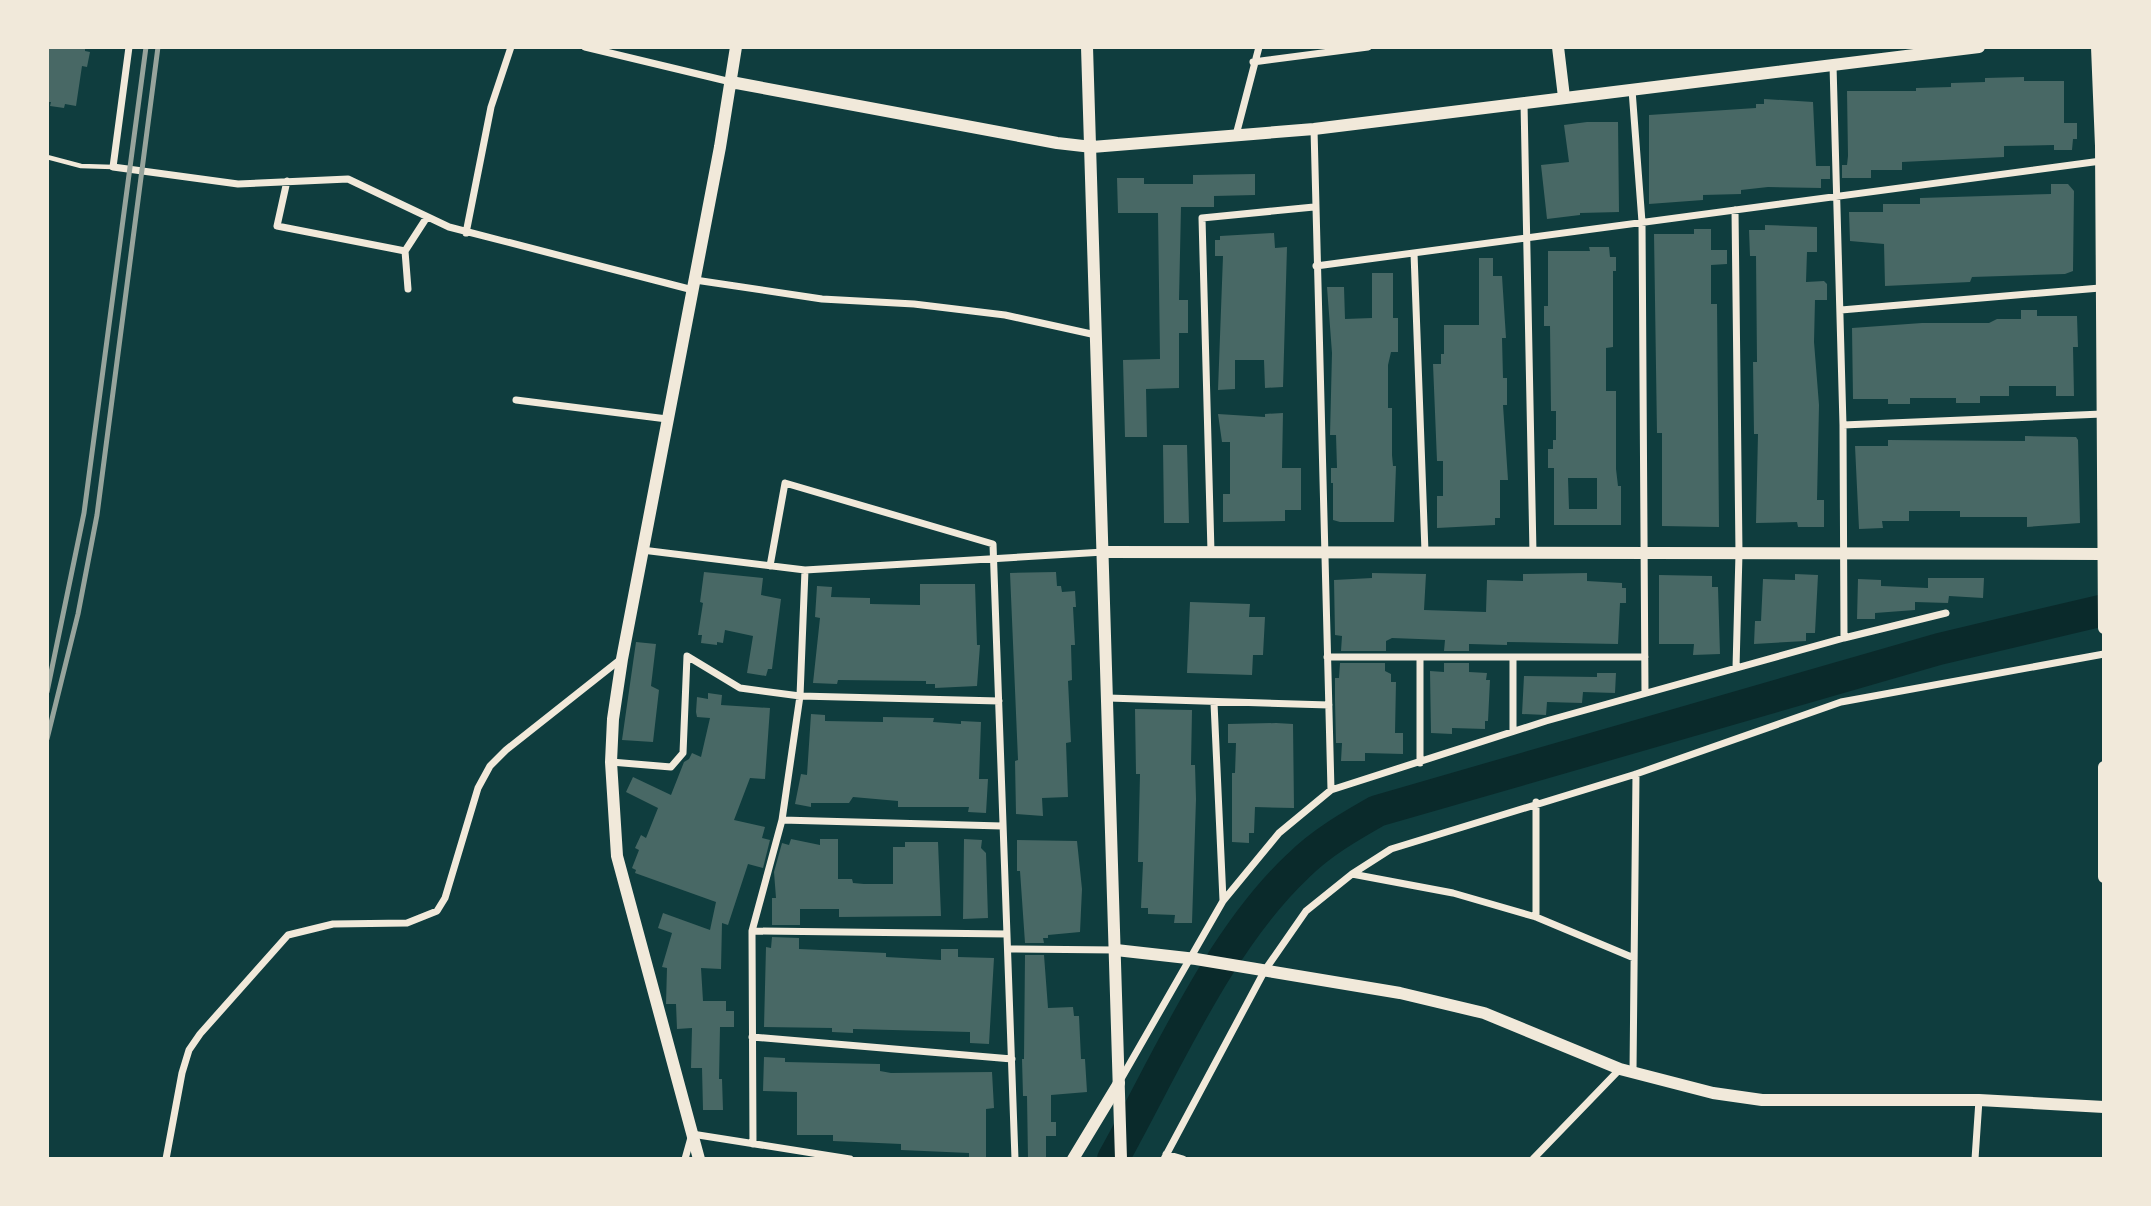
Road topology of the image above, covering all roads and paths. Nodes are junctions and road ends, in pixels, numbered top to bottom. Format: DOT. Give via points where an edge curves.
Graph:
graph roads {
  1 [pos="129,47"];
  2 [pos="511,47"];
  3 [pos="585,47"];
  4 [pos="736,47"];
  5 [pos="1087,47"];
  6 [pos="1259,47"];
  7 [pos="1367,47"];
  8 [pos="1558,47"];
  9 [pos="1979,47"];
  10 [pos="2097,47"];
  11 [pos="1253,62"];
  12 [pos="1833,65"];
  13 [pos="731,82"];
  14 [pos="1632,89"];
  15 [pos="1564,97"];
  16 [pos="1524,102"];
  17 [pos="1314,129"];
  18 [pos="1236,135"];
  19 [pos="2102,146"];
  20 [pos="1092,147"];
  21 [pos="47,157"];
  22 [pos="2101,161"];
  23 [pos="113,167"];
  24 [pos="288,181"];
  25 [pos="1836,197"];
  26 [pos="1314,207"];
  27 [pos="1735,210"];
  28 [pos="427,217"];
  29 [pos="1642,222"];
  30 [pos="467,233"];
  31 [pos="1528,238"];
  32 [pos="405,251"];
  33 [pos="1414,253"];
  34 [pos="1316,266"];
  35 [pos="694,285"];
  36 [pos="2100,288"];
  37 [pos="408,289"];
  38 [pos="1841,310"];
  39 [pos="2102,330"];
  40 [pos="1096,335"];
  41 [pos="516,400"];
  42 [pos="2102,414"];
  43 [pos="667,419"];
  44 [pos="1843,425"];
  45 [pos="642,550"];
  46 [pos="1105,552"];
  47 [pos="1211,552"];
  48 [pos="1324,552"];
  49 [pos="1425,552"];
  50 [pos="1533,553"];
  51 [pos="1644,553"];
  52 [pos="1740,553"];
  53 [pos="1844,553"];
  54 [pos="2104,554"];
  55 [pos="995,558"];
  56 [pos="770,566"];
  57 [pos="805,569"];
  58 [pos="2102,582"];
  59 [pos="1946,613"];
  60 [pos="2104,628"];
  61 [pos="1844,638"];
  62 [pos="2104,654"];
  63 [pos="1327,657"];
  64 [pos="1420,657"];
  65 [pos="1513,657"];
  66 [pos="1645,657"];
  67 [pos="622,659"];
  68 [pos="1736,668"];
  69 [pos="1645,693"];
  70 [pos="800,696"];
  71 [pos="1108,698"];
  72 [pos="999,701"];
  73 [pos="1214,703"];
  74 [pos="1329,705"];
  75 [pos="1513,731"];
  76 [pos="611,762"];
  77 [pos="1420,763"];
  78 [pos="2104,767"];
  79 [pos="1636,774"];
  80 [pos="1331,790"];
  81 [pos="1536,802"];
  82 [pos="782,820"];
  83 [pos="1002,826"];
  84 [pos="2104,871"];
  85 [pos="1352,874"];
  86 [pos="2104,877"];
  87 [pos="1223,901"];
  88 [pos="1536,917"];
  89 [pos="752,931"];
  90 [pos="1007,934"];
  91 [pos="1008,949"];
  92 [pos="1116,950"];
  93 [pos="1634,958"];
  94 [pos="1192,959"];
  95 [pos="1265,970"];
  96 [pos="752,1037"];
  97 [pos="1012,1059"];
  98 [pos="1626,1070"];
  99 [pos="1119,1083"];
  100 [pos="1979,1100"];
  101 [pos="2104,1107"];
  102 [pos="692,1133"];
  103 [pos="753,1144"];
  104 [pos="1165,1156"];
  105 [pos="166,1159"];
  106 [pos="685,1159"];
  107 [pos="699,1159"];
  108 [pos="850,1159"];
  109 [pos="1015,1159"];
  110 [pos="1073,1159"];
  111 [pos="1121,1159"];
  112 [pos="1183,1159"];
  113 [pos="1533,1159"];
  114 [pos="1975,1159"];
  1 -- 23 [label="street"];
  2 -- 30 [label="street" via="491,107"];
  3 -- 13 [label="street"];
  4 -- 13 [label="main road"];
  5 -- 20 [label="main road"];
  6 -- 11 [label="street"];
  7 -- 11 [label="street"];
  8 -- 15 [label="main road"];
  9 -- 12 [label="main road"];
  10 -- 19 [label="main road"];
  11 -- 18 [label="street"];
  12 -- 14 [label="main road"];
  12 -- 25 [label="street"];
  13 -- 20 [label="main road"];
  13 -- 35 [label="main road"];
  14 -- 15 [label="main road"];
  14 -- 29 [label="street"];
  15 -- 16 [label="main road"];
  16 -- 17 [label="main road"];
  16 -- 31 [label="street"];
  17 -- 18 [label="main road"];
  17 -- 26 [label="street"];
  18 -- 20 [label="main road"];
  19 -- 22 [label="main road"];
  20 -- 40 [label="main road"];
  21 -- 23 [label="lane" via="81,166"];
  22 -- 25 [label="street"];
  22 -- 36 [label="main road"];
  23 -- 24 [label="street" via="219,183"];
  24 -- 28 [label="street" via="348,179"];
  24 -- 32 [label="street" via="277,226"];
  25 -- 27 [label="street"];
  25 -- 38 [label="street"];
  26 -- 34 [label="street"];
  26 -- 47 [label="street" via="1202,218"];
  27 -- 29 [label="street"];
  27 -- 52 [label="street"];
  28 -- 30 [label="street"];
  28 -- 32 [label="street"];
  29 -- 31 [label="street"];
  29 -- 51 [label="street"];
  30 -- 35 [label="street"];
  31 -- 33 [label="street"];
  31 -- 50 [label="street"];
  32 -- 37 [label="street"];
  33 -- 34 [label="street"];
  33 -- 49 [label="street"];
  34 -- 48 [label="street"];
  35 -- 40 [label="street" via="1005,315"];
  35 -- 43 [label="main road"];
  36 -- 38 [label="street"];
  36 -- 39 [label="main road"];
  38 -- 44 [label="street"];
  39 -- 42 [label="main road"];
  40 -- 46 [label="main road"];
  41 -- 43 [label="street"];
  42 -- 44 [label="street"];
  42 -- 54 [label="main road"];
  43 -- 45 [label="main road"];
  44 -- 53 [label="street"];
  45 -- 56 [label="street"];
  45 -- 67 [label="main road"];
  46 -- 47 [label="main road"];
  46 -- 55 [label="street"];
  46 -- 71 [label="main road"];
  47 -- 48 [label="main road"];
  48 -- 49 [label="main road"];
  48 -- 63 [label="street"];
  49 -- 50 [label="main road"];
  50 -- 51 [label="main road"];
  51 -- 52 [label="main road"];
  51 -- 66 [label="street"];
  52 -- 53 [label="main road"];
  52 -- 68 [label="street"];
  53 -- 54 [label="main road"];
  53 -- 61 [label="street"];
  54 -- 58 [label="main road"];
  55 -- 56 [label="street" via="993,544 785,483"];
  55 -- 57 [label="street"];
  55 -- 72 [label="street"];
  56 -- 57 [label="street"];
  57 -- 70 [label="street"];
  58 -- 60 [label="main road"];
  59 -- 61 [label="street"];
  61 -- 68 [label="street"];
  62 -- 79 [label="street" via="1841,702"];
  63 -- 64 [label="street"];
  63 -- 74 [label="street"];
  64 -- 65 [label="street"];
  64 -- 77 [label="street"];
  65 -- 66 [label="street"];
  65 -- 75 [label="street"];
  66 -- 69 [label="street"];
  67 -- 76 [label="main road"];
  67 -- 105 [label="street" via="490,766 470,808 445,898 437,911 407,923 352,923 301,930 278,942 189,1050"];
  68 -- 69 [label="street"];
  69 -- 75 [label="street"];
  70 -- 72 [label="street"];
  70 -- 76 [label="street" via="740,688 687,656 683,753 671,766"];
  70 -- 82 [label="street"];
  71 -- 73 [label="street"];
  71 -- 92 [label="main road"];
  72 -- 83 [label="street"];
  73 -- 74 [label="street"];
  73 -- 87 [label="street"];
  74 -- 80 [label="street"];
  75 -- 77 [label="street"];
  76 -- 102 [label="main road" via="617,856"];
  77 -- 80 [label="street"];
  78 -- 84 [label="main road"];
  79 -- 81 [label="street"];
  79 -- 93 [label="street"];
  80 -- 87 [label="street" via="1279,833"];
  81 -- 85 [label="street" via="1391,849"];
  81 -- 88 [label="street"];
  82 -- 83 [label="street"];
  82 -- 89 [label="street"];
  83 -- 90 [label="street"];
  84 -- 86 [label="main road"];
  85 -- 88 [label="street" via="1453,893"];
  85 -- 95 [label="street" via="1306,911"];
  87 -- 94 [label="street"];
  88 -- 93 [label="street"];
  89 -- 90 [label="street"];
  89 -- 96 [label="street"];
  90 -- 91 [label="street"];
  91 -- 92 [label="street"];
  91 -- 97 [label="street"];
  92 -- 94 [label="main road"];
  92 -- 99 [label="main road"];
  93 -- 98 [label="street"];
  94 -- 95 [label="main road"];
  94 -- 99 [label="street"];
  95 -- 98 [label="main road" via="1485,1013"];
  95 -- 104 [label="street"];
  96 -- 97 [label="street"];
  96 -- 103 [label="street"];
  97 -- 109 [label="street"];
  98 -- 100 [label="main road" via="1713,1093 1762,1100"];
  98 -- 113 [label="street"];
  99 -- 110 [label="main road"];
  99 -- 111 [label="main road"];
  100 -- 101 [label="main road"];
  100 -- 114 [label="street"];
  102 -- 103 [label="street"];
  102 -- 106 [label="street"];
  102 -- 107 [label="main road"];
  103 -- 108 [label="street"];
  104 -- 112 [label="street"];
}
